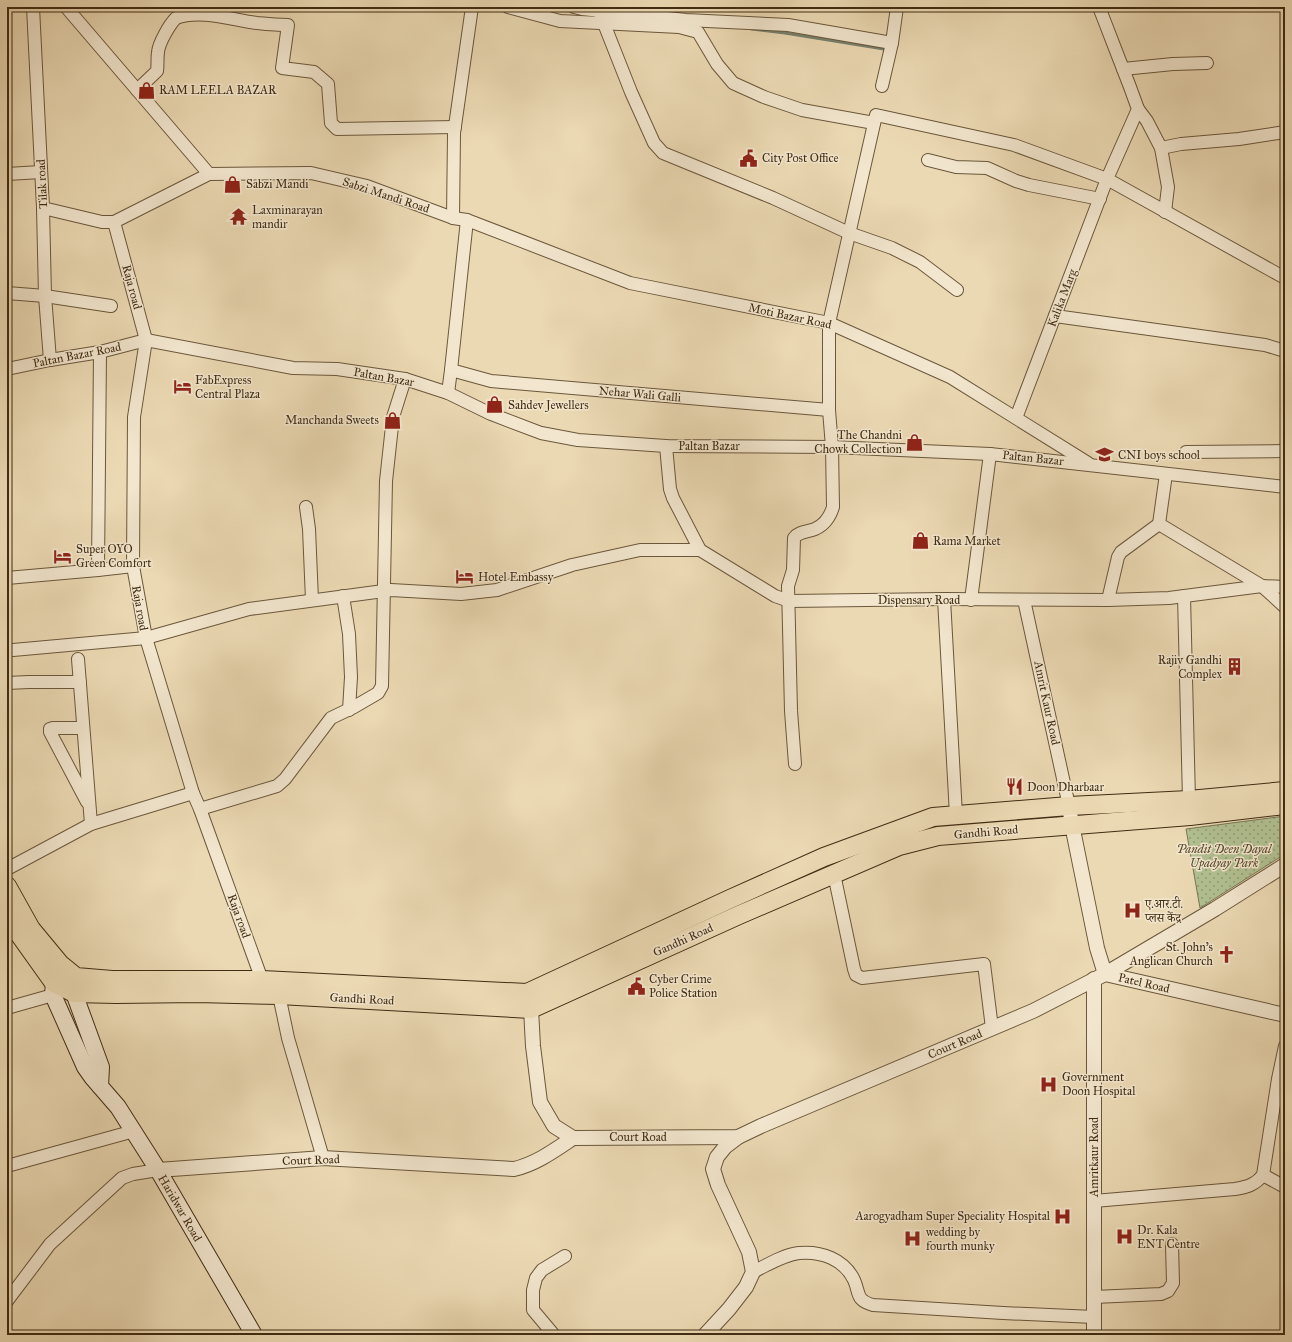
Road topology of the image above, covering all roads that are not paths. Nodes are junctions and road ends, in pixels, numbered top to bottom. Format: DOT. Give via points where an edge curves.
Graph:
graph roads {
  1 [pos="33,7"];
  2 [pos="66,7"];
  3 [pos="472,7"];
  4 [pos="508,7"];
  5 [pos="574,7"];
  6 [pos="897,7"];
  7 [pos="1099,7"];
  8 [pos="192,11"];
  9 [pos="599,11"];
  10 [pos="604,23"];
  11 [pos="892,43"];
  12 [pos="1207,63"];
  13 [pos="1123,69"];
  14 [pos="882,86"];
  15 [pos="137,90"];
  16 [pos="1138,109"];
  17 [pos="874,123"];
  18 [pos="455,127"];
  19 [pos="1285,132"];
  20 [pos="1161,148"];
  21 [pos="928,160"];
  22 [pos="41,172"];
  23 [pos="7,174"];
  24 [pos="209,174"];
  25 [pos="1108,179"];
  26 [pos="1100,199"];
  27 [pos="43,208"];
  28 [pos="1165,212"];
  29 [pos="453,218"];
  30 [pos="467,220"];
  31 [pos="114,222"];
  32 [pos="849,232"];
  33 [pos="1285,278"];
  34 [pos="957,290"];
  35 [pos="7,293"];
  36 [pos="44,296"];
  37 [pos="111,306"];
  38 [pos="1055,316"];
  39 [pos="829,323"];
  40 [pos="146,340"];
  41 [pos="1285,351"];
  42 [pos="100,352"];
  43 [pos="50,360"];
  44 [pos="7,369"];
  45 [pos="451,370"];
  46 [pos="405,379"];
  47 [pos="448,393"];
  48 [pos="829,410"];
  49 [pos="1016,418"];
  50 [pos="666,446"];
  51 [pos="832,447"];
  52 [pos="1285,451"];
  53 [pos="1186,452"];
  54 [pos="990,454"];
  55 [pos="1091,464"];
  56 [pos="1166,474"];
  57 [pos="1285,487"];
  58 [pos="306,507"];
  59 [pos="1159,524"];
  60 [pos="700,550"];
  61 [pos="133,566"];
  62 [pos="98,570"];
  63 [pos="7,578"];
  64 [pos="1262,586"];
  65 [pos="1285,587"];
  66 [pos="385,590"];
  67 [pos="343,596"];
  68 [pos="1184,596"];
  69 [pos="944,599"];
  70 [pos="312,600"];
  71 [pos="971,600"];
  72 [pos="1024,600"];
  73 [pos="1108,600"];
  74 [pos="789,601"];
  75 [pos="1285,607"];
  76 [pos="146,638"];
  77 [pos="13,650"];
  78 [pos="78,659"];
  79 [pos="80,682"];
  80 [pos="7,684"];
  81 [pos="349,710"];
  82 [pos="83,728"];
  83 [pos="795,764"];
  84 [pos="1285,791"];
  85 [pos="193,793"];
  86 [pos="1189,800"];
  87 [pos="89,805"];
  88 [pos="1285,805"];
  89 [pos="1069,806"];
  90 [pos="200,809"];
  91 [pos="956,815"];
  92 [pos="91,824"];
  93 [pos="1072,825"];
  94 [pos="1285,864"];
  95 [pos="7,869"];
  96 [pos="834,874"];
  97 [pos="7,886"];
  98 [pos="7,917"];
  99 [pos="60,964"];
  100 [pos="1100,977"];
  101 [pos="262,980"];
  102 [pos="75,985"];
  103 [pos="54,989"];
  104 [pos="279,995"];
  105 [pos="529,1001"];
  106 [pos="7,1008"];
  107 [pos="1285,1015"];
  108 [pos="992,1028"];
  109 [pos="1285,1046"];
  110 [pos="100,1086"];
  111 [pos="134,1131"];
  112 [pos="738,1137"];
  113 [pos="573,1138"];
  114 [pos="323,1158"];
  115 [pos="7,1166"];
  116 [pos="158,1170"];
  117 [pos="1263,1175"];
  118 [pos="1285,1187"];
  119 [pos="1094,1201"];
  120 [pos="1172,1244"];
  121 [pos="565,1256"];
  122 [pos="753,1272"];
  123 [pos="1094,1297"];
  124 [pos="7,1301"];
  125 [pos="1094,1317"];
  126 [pos="254,1335"];
  127 [pos="554,1335"];
  128 [pos="705,1335"];
  129 [pos="1094,1335"];
  1 -- 22 [label="street, Tilak road"];
  2 -- 15 [label="street"];
  3 -- 18 [label="street"];
  4 -- 10 [label="street" via="560,21"];
  5 -- 9 [label="street"];
  6 -- 11 [label="street"];
  7 -- 13 [label="street"];
  8 -- 15 [label="street" via="173,22 160,44 157,71"];
  8 -- 18 [label="street" via="258,23 288,25 282,68 314,72 328,84 331,123 337,129"];
  9 -- 10 [label="street"];
  9 -- 11 [label="street" via="686,20 788,25"];
  10 -- 17 [label="street" via="679,26 698,32 717,64 734,83 802,110"];
  10 -- 32 [label="street" via="654,143 664,153"];
  11 -- 14 [label="street"];
  12 -- 13 [label="street"];
  13 -- 16 [label="street"];
  15 -- 24 [label="street"];
  16 -- 20 [label="street"];
  16 -- 25 [label="street, Kalika Marg"];
  17 -- 25 [label="street" via="876,115 1014,144"];
  17 -- 32 [label="street"];
  18 -- 29 [label="street"];
  19 -- 20 [label="street"];
  20 -- 28 [label="street" via="1168,187"];
  21 -- 26 [label="street" via="956,167 987,168 1022,183"];
  22 -- 23 [label="street"];
  22 -- 27 [label="street, Tilak road"];
  24 -- 29 [label="street, Sabzi Mandi Road" via="311,173 367,186"];
  24 -- 31 [label="street, Sabzi Mandi Road"];
  25 -- 26 [label="street, Kalika Marg"];
  25 -- 28 [label="street"];
  26 -- 38 [label="street, Kalika Marg"];
  27 -- 31 [label="street" via="102,222"];
  27 -- 36 [label="street, Tilak road"];
  28 -- 33 [label="street"];
  29 -- 30 [label="street, Sabzi Mandi Road"];
  30 -- 39 [label="street, Moti Bazar Road" via="630,283"];
  30 -- 45 [label="street"];
  31 -- 40 [label="street, Raja road"];
  32 -- 34 [label="street" via="920,262"];
  32 -- 39 [label="street"];
  35 -- 36 [label="street"];
  36 -- 37 [label="street"];
  36 -- 43 [label="street, Tilak road"];
  38 -- 41 [label="street" via="1265,345"];
  38 -- 49 [label="street, Kalika Marg"];
  39 -- 48 [label="street"];
  39 -- 49 [label="street, Moti Bazar Road" via="950,377"];
  40 -- 42 [label="street, Paltan Bazar Road"];
  40 -- 46 [label="street, Paltan Bazar" via="293,368 336,369"];
  40 -- 61 [label="street, Raja road" via="134,417"];
  42 -- 43 [label="street, Paltan Bazar Road"];
  42 -- 62 [label="street"];
  43 -- 44 [label="street, Paltan Bazar Road"];
  45 -- 47 [label="street"];
  45 -- 48 [label="street, Nehar Wali Galli" via="491,381"];
  46 -- 47 [label="street, Paltan Bazar"];
  46 -- 66 [label="street" via="393,417 386,481"];
  47 -- 50 [label="street, Paltan Bazar" via="491,414 541,433 578,440"];
  48 -- 51 [label="street"];
  49 -- 55 [label="street, Moti Bazar Road"];
  50 -- 51 [label="street, Paltan Bazar"];
  50 -- 60 [label="street" via="670,489"];
  51 -- 54 [label="street, Paltan Bazar"];
  51 -- 74 [label="street" via="833,507 831,514 822,524 794,538 793,570 788,586"];
  52 -- 53 [label="street"];
  54 -- 55 [label="street, Paltan Bazar"];
  54 -- 71 [label="street"];
  55 -- 56 [label="street, Paltan Bazar"];
  56 -- 57 [label="street, Paltan Bazar"];
  56 -- 59 [label="street"];
  58 -- 70 [label="street"];
  59 -- 64 [label="street"];
  59 -- 73 [label="street" via="1121,552"];
  60 -- 66 [label="street" via="640,550 572,565 497,590 461,594"];
  60 -- 74 [label="street, Dispensary Road" via="775,596"];
  61 -- 62 [label="street"];
  61 -- 76 [label="street, Raja road"];
  62 -- 63 [label="street"];
  64 -- 65 [label="street, Dispensary Road"];
  64 -- 68 [label="street, Dispensary Road"];
  64 -- 75 [label="street"];
  66 -- 67 [label="street"];
  66 -- 81 [label="street" via="382,686 378,693"];
  67 -- 70 [label="street"];
  67 -- 81 [label="street" via="351,677"];
  68 -- 73 [label="street, Dispensary Road"];
  68 -- 86 [label="street"];
  69 -- 71 [label="street, Dispensary Road"];
  69 -- 74 [label="street, Dispensary Road"];
  69 -- 91 [label="street"];
  70 -- 76 [label="street" via="249,609"];
  71 -- 72 [label="street, Dispensary Road"];
  72 -- 73 [label="street, Dispensary Road"];
  72 -- 89 [label="street, Amrit Kaur Road"];
  74 -- 83 [label="street" via="791,711"];
  76 -- 77 [label="street"];
  76 -- 85 [label="street, Raja road"];
  78 -- 79 [label="street"];
  79 -- 80 [label="street"];
  79 -- 82 [label="street"];
  81 -- 90 [label="street" via="331,718 286,779 277,786"];
  82 -- 87 [label="street"];
  82 -- 87 [label="street" via="53,728 50,732"];
  84 -- 86 [label="main road, Gandhi Road"];
  85 -- 90 [label="street, Raja road"];
  85 -- 92 [label="street"];
  86 -- 89 [label="main road, Gandhi Road"];
  87 -- 92 [label="street"];
  88 -- 93 [label="main road, Gandhi Road" via="1190,816"];
  89 -- 91 [label="main road, Gandhi Road"];
  89 -- 93 [label="street, Patel Road"];
  90 -- 101 [label="street, Raja road"];
  91 -- 105 [label="main road, Gandhi Road" via="933,817 824,857 730,899"];
  92 -- 95 [label="street"];
  93 -- 96 [label="main road, Gandhi Road" via="938,836 899,846"];
  93 -- 100 [label="street, Patel Road" via="1097,948"];
  94 -- 100 [label="street, Court Road" via="1216,909"];
  96 -- 105 [label="main road, Gandhi Road"];
  96 -- 108 [label="street" via="856,975 862,978 984,964"];
  97 -- 99 [label="main road" via="31,929"];
  98 -- 103 [label="main road"];
  99 -- 102 [label="main road"];
  99 -- 103 [label="main road"];
  100 -- 107 [label="street, Patel Road"];
  100 -- 108 [label="street, Court Road" via="1033,1011"];
  100 -- 119 [label="street, Amritkaur Road"];
  101 -- 102 [label="main road, Gandhi Road" via="112,980"];
  101 -- 105 [label="main road, Gandhi Road"];
  102 -- 103 [label="main road"];
  102 -- 104 [label="main road, Gandhi Road" via="116,994"];
  102 -- 110 [label="main road" via="101,1067"];
  103 -- 106 [label="street"];
  103 -- 110 [label="main road, Haridwar Road" via="85,1066"];
  104 -- 105 [label="main road, Gandhi Road"];
  104 -- 114 [label="street" via="288,1038"];
  105 -- 113 [label="street" via="540,1102 554,1126"];
  108 -- 112 [label="street, Court Road"];
  109 -- 117 [label="street"];
  110 -- 111 [label="main road, Haridwar Road"];
  111 -- 115 [label="street"];
  111 -- 116 [label="main road, Haridwar Road"];
  112 -- 113 [label="street, Court Road"];
  112 -- 122 [label="street" via="717,1157 713,1169 749,1252"];
  113 -- 114 [label="street, Court Road" via="553,1151 514,1169"];
  114 -- 116 [label="street, Court Road"];
  116 -- 124 [label="street" via="122,1178 50,1244"];
  116 -- 126 [label="main road, Haridwar Road"];
  117 -- 118 [label="street"];
  117 -- 119 [label="street" via="1250,1187"];
  119 -- 123 [label="street, Amritkaur Road"];
  120 -- 123 [label="street" via="1172,1283 1168,1291 1161,1294"];
  121 -- 127 [label="street" via="542,1270 536,1278 533,1290 533,1310"];
  122 -- 125 [label="street" via="798,1253 816,1254 836,1260 847,1269 857,1293 866,1304"];
  122 -- 128 [label="street" via="746,1287"];
  123 -- 125 [label="street, Amritkaur Road"];
  125 -- 129 [label="street, Amritkaur Road"];
}
